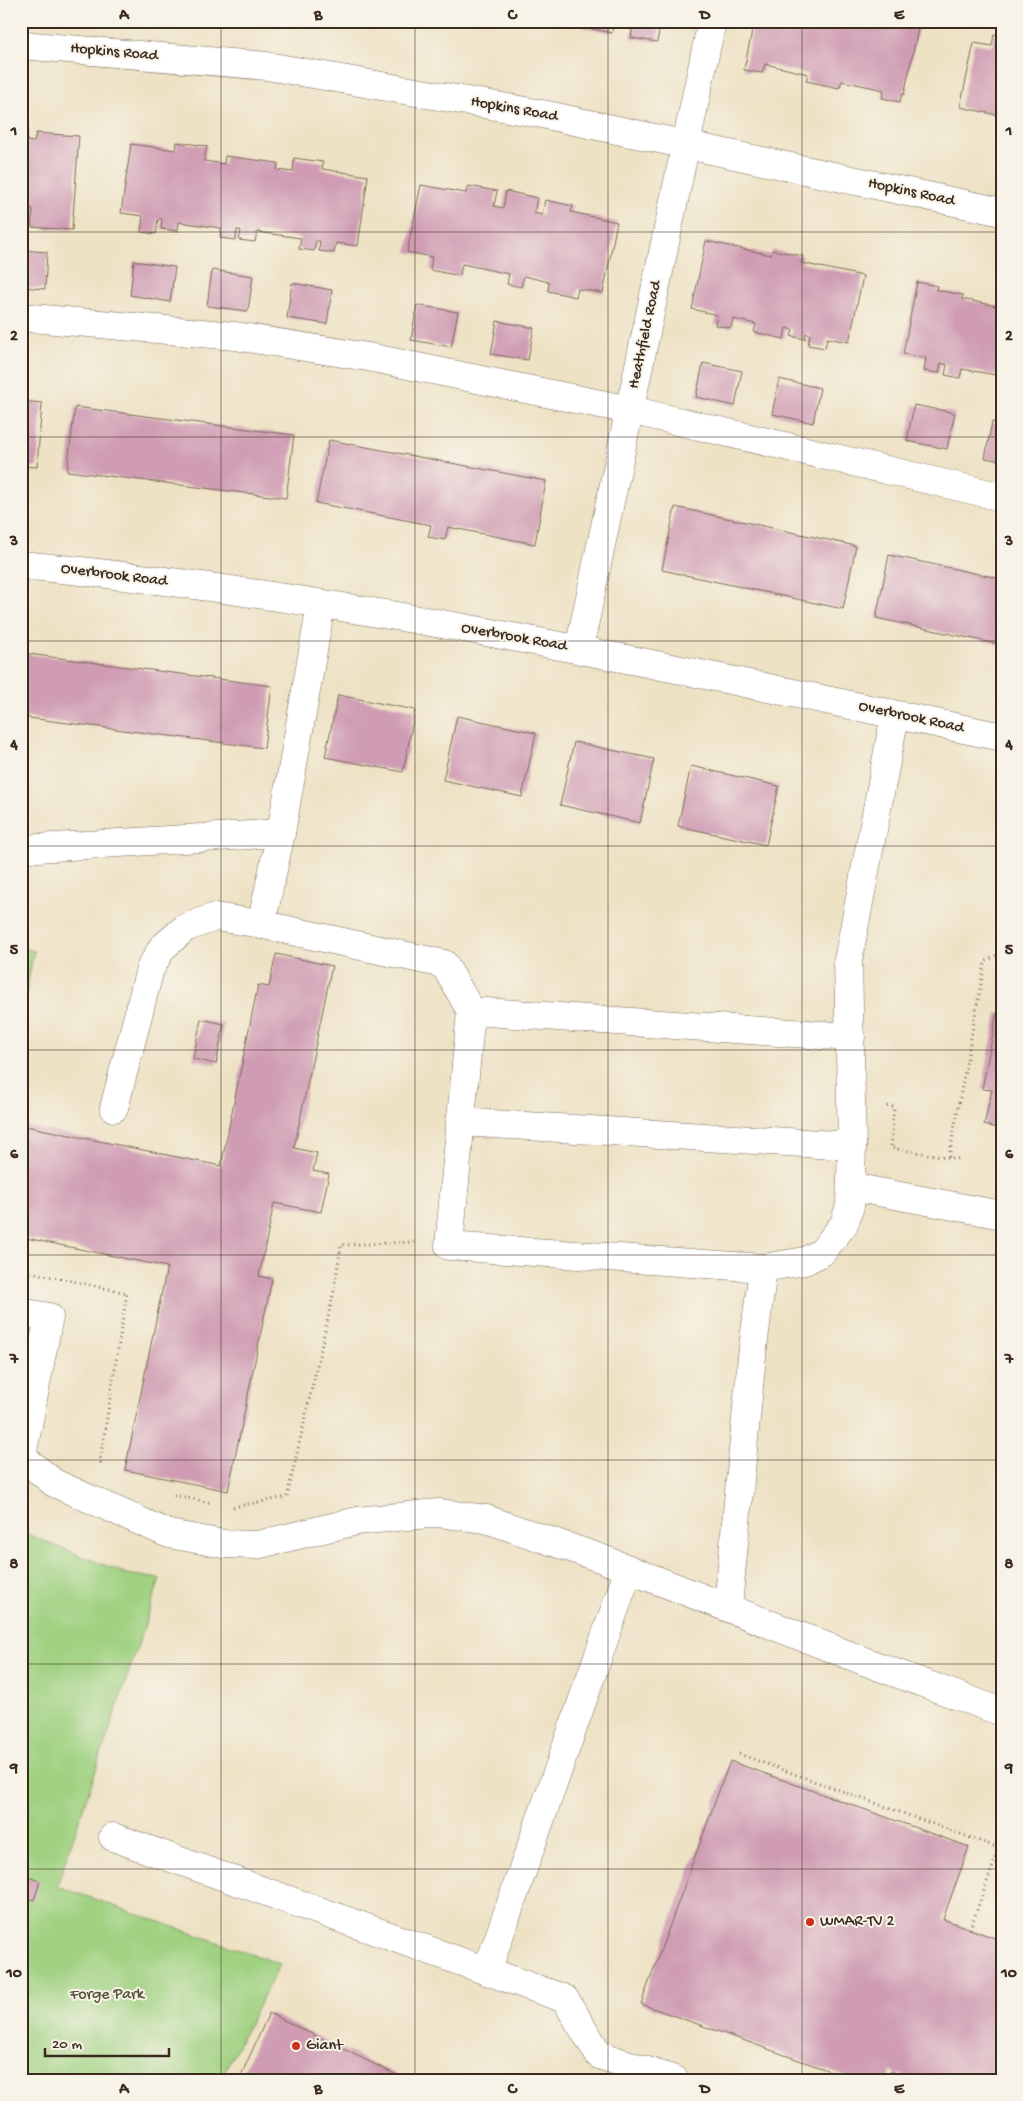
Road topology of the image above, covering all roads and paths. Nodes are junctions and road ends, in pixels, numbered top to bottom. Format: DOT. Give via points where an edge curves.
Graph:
graph roads {
  1 [pos="712,21"];
  2 [pos="21,45"];
  3 [pos="686,144"];
  4 [pos="1002,212"];
  5 [pos="21,317"];
  6 [pos="630,410"];
  7 [pos="1002,497"];
  8 [pos="21,565"];
  9 [pos="321,605"];
  10 [pos="579,649"];
  11 [pos="895,715"];
  12 [pos="1002,737"];
  13 [pos="281,833"];
  14 [pos="21,849"];
  15 [pos="261,925"];
  16 [pos="1002,952"];
  17 [pos="471,1011"];
  18 [pos="850,1037"];
  19 [pos="850,1101"];
  20 [pos="114,1108"];
  21 [pos="460,1122"];
  22 [pos="852,1146"];
  23 [pos="949,1157"];
  24 [pos="959,1159"];
  25 [pos="852,1187"];
  26 [pos="1002,1215"];
  27 [pos="450,1238"];
  28 [pos="764,1268"];
  29 [pos="21,1270"];
  30 [pos="21,1312"];
  31 [pos="22,1456"];
  32 [pos="102,1467"];
  33 [pos="166,1493"];
  34 [pos="213,1503"];
  35 [pos="232,1507"];
  36 [pos="629,1568"];
  37 [pos="728,1606"];
  38 [pos="1002,1712"];
  39 [pos="739,1754"];
  40 [pos="112,1837"];
  41 [pos="1002,1841"];
  42 [pos="1000,1848"];
  43 [pos="970,1929"];
  44 [pos="487,1972"];
  45 [pos="674,2080"];
  1 -- 3 [label="street, Heathfield Road"];
  2 -- 3 [label="street, Hopkins Road" via="267,66 542,114"];
  3 -- 4 [label="street, Hopkins Road"];
  3 -- 6 [label="street, Heathfield Road"];
  5 -- 6 [label="street" via="235,336 368,357"];
  6 -- 7 [label="street"];
  6 -- 10 [label="street, Heathfield Road"];
  8 -- 9 [label="street, Overbrook Road" via="113,574"];
  9 -- 10 [label="street, Overbrook Road"];
  9 -- 13 [label="street"];
  10 -- 11 [label="street, Overbrook Road"];
  11 -- 12 [label="street, Overbrook Road"];
  11 -- 18 [label="street" via="848,960"];
  13 -- 14 [label="street"];
  13 -- 15 [label="street"];
  15 -- 17 [label="street" via="444,964"];
  15 -- 20 [label="street" via="215,917 185,928 162,948 150,969"];
  16 -- 23 [label="path" via="985,962"];
  17 -- 18 [label="street"];
  17 -- 21 [label="street"];
  18 -- 19 [label="street"];
  19 -- 22 [label="street"];
  19 -- 23 [label="path" via="894,1107 891,1148"];
  21 -- 22 [label="street"];
  21 -- 27 [label="street"];
  22 -- 25 [label="street"];
  23 -- 24 [label="path"];
  25 -- 26 [label="street"];
  25 -- 28 [label="street" via="844,1224 822,1252 805,1261"];
  27 -- 28 [label="street" via="449,1246"];
  27 -- 35 [label="path" via="398,1244 341,1245 334,1291 287,1497"];
  28 -- 37 [label="street" via="751,1366"];
  29 -- 32 [label="path" via="127,1293 100,1461"];
  30 -- 31 [label="street" via="49,1318"];
  31 -- 36 [label="street" via="54,1483 169,1534 257,1545 357,1521 438,1513 486,1519"];
  33 -- 34 [label="path"];
  36 -- 37 [label="street"];
  36 -- 44 [label="street"];
  37 -- 38 [label="street"];
  39 -- 42 [label="path"];
  40 -- 44 [label="street"];
  41 -- 42 [label="path"];
  42 -- 43 [label="path"];
  44 -- 45 [label="street" via="565,2000 599,2055"];
}
